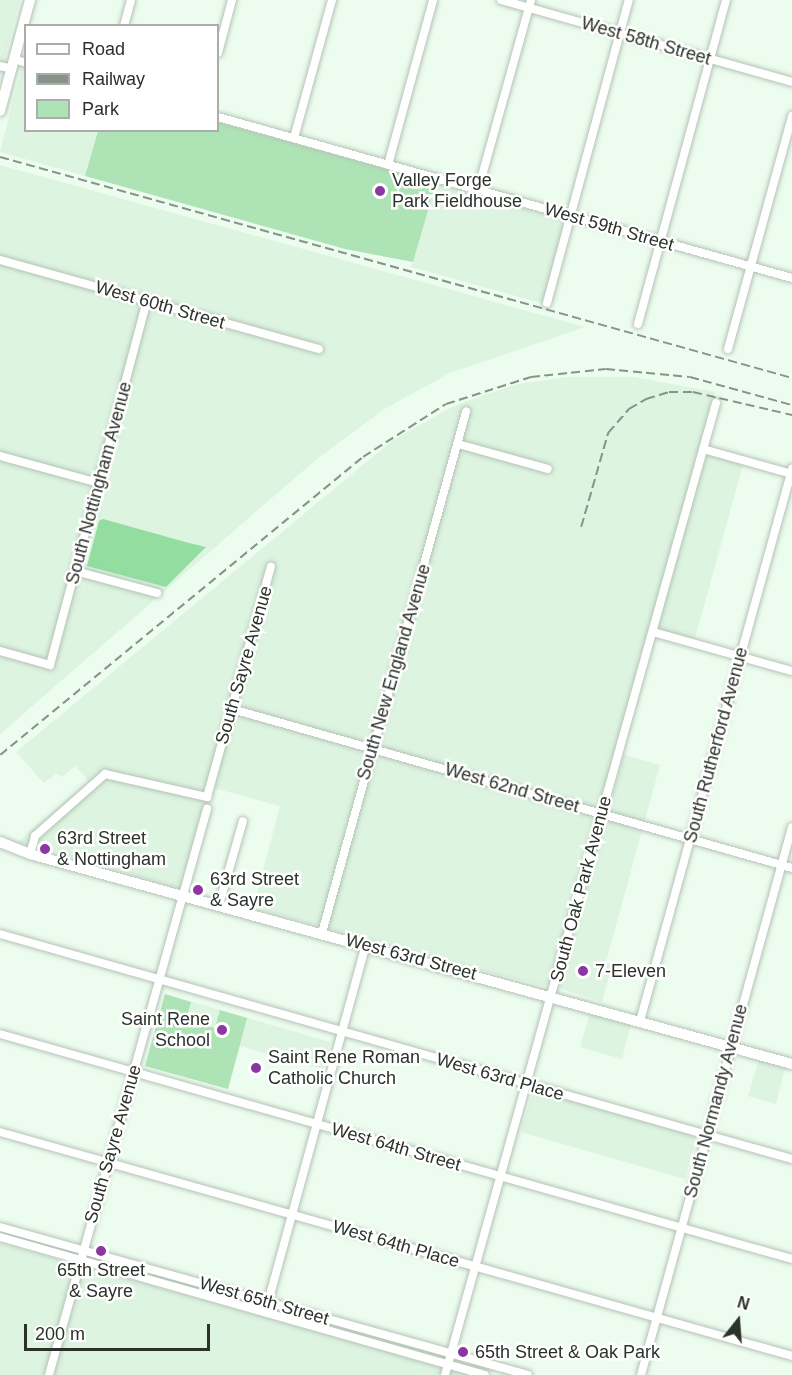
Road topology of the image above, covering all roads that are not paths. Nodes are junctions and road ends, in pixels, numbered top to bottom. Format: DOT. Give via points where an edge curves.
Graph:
graph roads {
  1 [pos="30,0"];
  2 [pos="131,0"];
  3 [pos="232,0"];
  4 [pos="332,0"];
  5 [pos="433,0"];
  6 [pos="501,0"];
  7 [pos="629,0"];
  8 [pos="726,0"];
  9 [pos="530,4"];
  10 [pos="125,24"];
  11 [pos="620,33"];
  12 [pos="219,49"];
  13 [pos="710,59"];
  14 [pos="24,63"];
  15 [pos="13,64"];
  16 [pos="0,66"];
  17 [pos="792,82"];
  18 [pos="0,111"];
  19 [pos="792,116"];
  20 [pos="219,117"];
  21 [pos="294,138"];
  22 [pos="388,165"];
  23 [pos="478,190"];
  24 [pos="570,216"];
  25 [pos="660,241"];
  26 [pos="0,260"];
  27 [pos="751,267"];
  28 [pos="792,279"];
  29 [pos="147,301"];
  30 [pos="547,303"];
  31 [pos="638,324"];
  32 [pos="319,349"];
  33 [pos="728,349"];
  34 [pos="716,403"];
  35 [pos="466,412"];
  36 [pos="458,444"];
  37 [pos="703,449"];
  38 [pos="0,456"];
  39 [pos="548,470"];
  40 [pos="792,472"];
  41 [pos="99,483"];
  42 [pos="271,567"];
  43 [pos="75,571"];
  44 [pos="157,593"];
  45 [pos="653,632"];
  46 [pos="0,651"];
  47 [pos="740,656"];
  48 [pos="792,671"];
  49 [pos="232,708"];
  50 [pos="373,748"];
  51 [pos="207,809"];
  52 [pos="602,814"];
  53 [pos="243,821"];
  54 [pos="792,827"];
  55 [pos="691,839"];
  56 [pos="0,842"];
  57 [pos="0,851"];
  58 [pos="30,854"];
  59 [pos="782,865"];
  60 [pos="792,868"];
  61 [pos="183,895"];
  62 [pos="219,905"];
  63 [pos="322,933"];
  64 [pos="0,934"];
  65 [pos="366,945"];
  66 [pos="159,980"];
  67 [pos="552,995"];
  68 [pos="640,1021"];
  69 [pos="342,1032"];
  70 [pos="0,1034"];
  71 [pos="731,1047"];
  72 [pos="792,1064"];
  73 [pos="134,1072"];
  74 [pos="526,1084"];
  75 [pos="317,1124"];
  76 [pos="0,1132"];
  77 [pos="707,1135"];
  78 [pos="792,1160"];
  79 [pos="108,1162"];
  80 [pos="500,1176"];
  81 [pos="292,1215"];
  82 [pos="0,1227"];
  83 [pos="682,1227"];
  84 [pos="0,1237"];
  85 [pos="84,1250"];
  86 [pos="792,1259"];
  87 [pos="81,1260"];
  88 [pos="475,1266"];
  89 [pos="268,1302"];
  90 [pos="265,1312"];
  91 [pos="657,1318"];
  92 [pos="452,1353"];
  93 [pos="792,1356"];
  94 [pos="448,1365"];
  95 [pos="49,1375"];
  96 [pos="446,1375"];
  97 [pos="484,1375"];
  98 [pos="528,1375"];
  99 [pos="641,1375"];
  1 -- 15 [label="main road"];
  2 -- 10 [label="street"];
  3 -- 12 [label="street"];
  4 -- 21 [label="street"];
  5 -- 22 [label="street"];
  6 -- 9 [label="street, West 58th Street"];
  7 -- 11 [label="street"];
  8 -- 13 [label="street"];
  9 -- 11 [label="street, West 58th Street"];
  9 -- 23 [label="street"];
  11 -- 13 [label="street, West 58th Street"];
  11 -- 24 [label="street"];
  13 -- 17 [label="street, West 58th Street"];
  13 -- 25 [label="street"];
  14 -- 15 [label="street"];
  15 -- 16 [label="street"];
  15 -- 18 [label="main road"];
  19 -- 27 [label="street"];
  20 -- 21 [label="street, West 59th Street"];
  21 -- 22 [label="street, West 59th Street"];
  22 -- 23 [label="street, West 59th Street"];
  23 -- 24 [label="street, West 59th Street"];
  24 -- 25 [label="street, West 59th Street"];
  24 -- 30 [label="street"];
  25 -- 27 [label="street, West 59th Street"];
  25 -- 31 [label="street"];
  26 -- 29 [label="street, West 60th Street"];
  27 -- 28 [label="street, West 59th Street"];
  27 -- 33 [label="street"];
  29 -- 32 [label="street, West 60th Street"];
  29 -- 41 [label="street, South Nottingham Avenue"];
  34 -- 37 [label="street, South Oak Park Avenue"];
  35 -- 36 [label="street, South New England Avenue"];
  36 -- 39 [label="street"];
  36 -- 50 [label="street, South New England Avenue"];
  37 -- 40 [label="street"];
  37 -- 45 [label="street, South Oak Park Avenue"];
  38 -- 41 [label="street"];
  40 -- 47 [label="street, South Rutherford Avenue"];
  41 -- 43 [label="street, South Nottingham Avenue"];
  42 -- 49 [label="street, South Sayre Avenue"];
  43 -- 44 [label="street"];
  43 -- 46 [label="street, South Nottingham Avenue" via="50,665"];
  45 -- 47 [label="street"];
  45 -- 52 [label="street, South Oak Park Avenue"];
  47 -- 48 [label="street"];
  47 -- 55 [label="street, South Rutherford Avenue"];
  49 -- 50 [label="street, West 62nd Street"];
  49 -- 58 [label="street, South Sayre Avenue" via="207,797 105,774 35,836"];
  50 -- 52 [label="street, West 62nd Street"];
  50 -- 63 [label="street, South New England Avenue"];
  51 -- 61 [label="street, South Sayre Avenue"];
  52 -- 55 [label="street, West 62nd Street"];
  52 -- 67 [label="street, South Oak Park Avenue"];
  53 -- 62 [label="street"];
  54 -- 59 [label="street, South Normandy Avenue"];
  55 -- 59 [label="street, West 62nd Street"];
  55 -- 68 [label="street, South Rutherford Avenue"];
  56 -- 58 [label="main road, West 63rd Street"];
  57 -- 58 [label="main road, West 63rd Street"];
  58 -- 61 [label="main road, West 63rd Street"];
  59 -- 60 [label="street, West 62nd Street"];
  59 -- 71 [label="street, South Normandy Avenue"];
  61 -- 62 [label="main road, West 63rd Street"];
  61 -- 66 [label="street, South Sayre Avenue"];
  62 -- 63 [label="main road, West 63rd Street"];
  63 -- 65 [label="main road, West 63rd Street"];
  64 -- 66 [label="street, West 63rd Place"];
  65 -- 67 [label="main road, West 63rd Street"];
  65 -- 69 [label="street"];
  66 -- 69 [label="street, West 63rd Place"];
  66 -- 73 [label="street, South Sayre Avenue"];
  67 -- 68 [label="main road, West 63rd Street"];
  67 -- 74 [label="street, South Oak Park Avenue"];
  68 -- 71 [label="main road, West 63rd Street"];
  69 -- 74 [label="street, West 63rd Place"];
  69 -- 75 [label="street"];
  70 -- 73 [label="street, West 64th Street"];
  71 -- 72 [label="main road, West 63rd Street"];
  71 -- 77 [label="street, South Normandy Avenue"];
  73 -- 75 [label="street, West 64th Street"];
  73 -- 79 [label="street, South Sayre Avenue"];
  74 -- 77 [label="street, West 63rd Place"];
  74 -- 80 [label="street, South Oak Park Avenue"];
  75 -- 80 [label="street, West 64th Street"];
  75 -- 81 [label="street"];
  76 -- 79 [label="street, West 64th Place"];
  77 -- 78 [label="street, West 63rd Place"];
  77 -- 83 [label="street, South Normandy Avenue"];
  79 -- 81 [label="street, West 64th Place"];
  79 -- 85 [label="street, South Sayre Avenue"];
  80 -- 83 [label="street, West 64th Street"];
  80 -- 88 [label="street, South Oak Park Avenue"];
  81 -- 88 [label="street, West 64th Place"];
  81 -- 89 [label="street"];
  82 -- 85 [label="street, West 65th Street"];
  83 -- 86 [label="street, West 64th Street"];
  83 -- 91 [label="street, South Normandy Avenue"];
  84 -- 87 [label="street, West 65th Street"];
  85 -- 87 [label="street, South Sayre Avenue"];
  85 -- 89 [label="street, West 65th Street"];
  87 -- 90 [label="street, West 65th Street"];
  87 -- 95 [label="street, South Sayre Avenue"];
  88 -- 91 [label="street, West 64th Place"];
  88 -- 92 [label="street, South Oak Park Avenue"];
  89 -- 90 [label="street"];
  89 -- 92 [label="street, West 65th Street"];
  90 -- 94 [label="street, West 65th Street"];
  91 -- 93 [label="street, West 64th Place"];
  91 -- 99 [label="street, South Normandy Avenue"];
  92 -- 94 [label="street, South Oak Park Avenue"];
  92 -- 98 [label="street, West 65th Street"];
  94 -- 96 [label="street, South Oak Park Avenue"];
  94 -- 97 [label="street, West 65th Street"];
}
